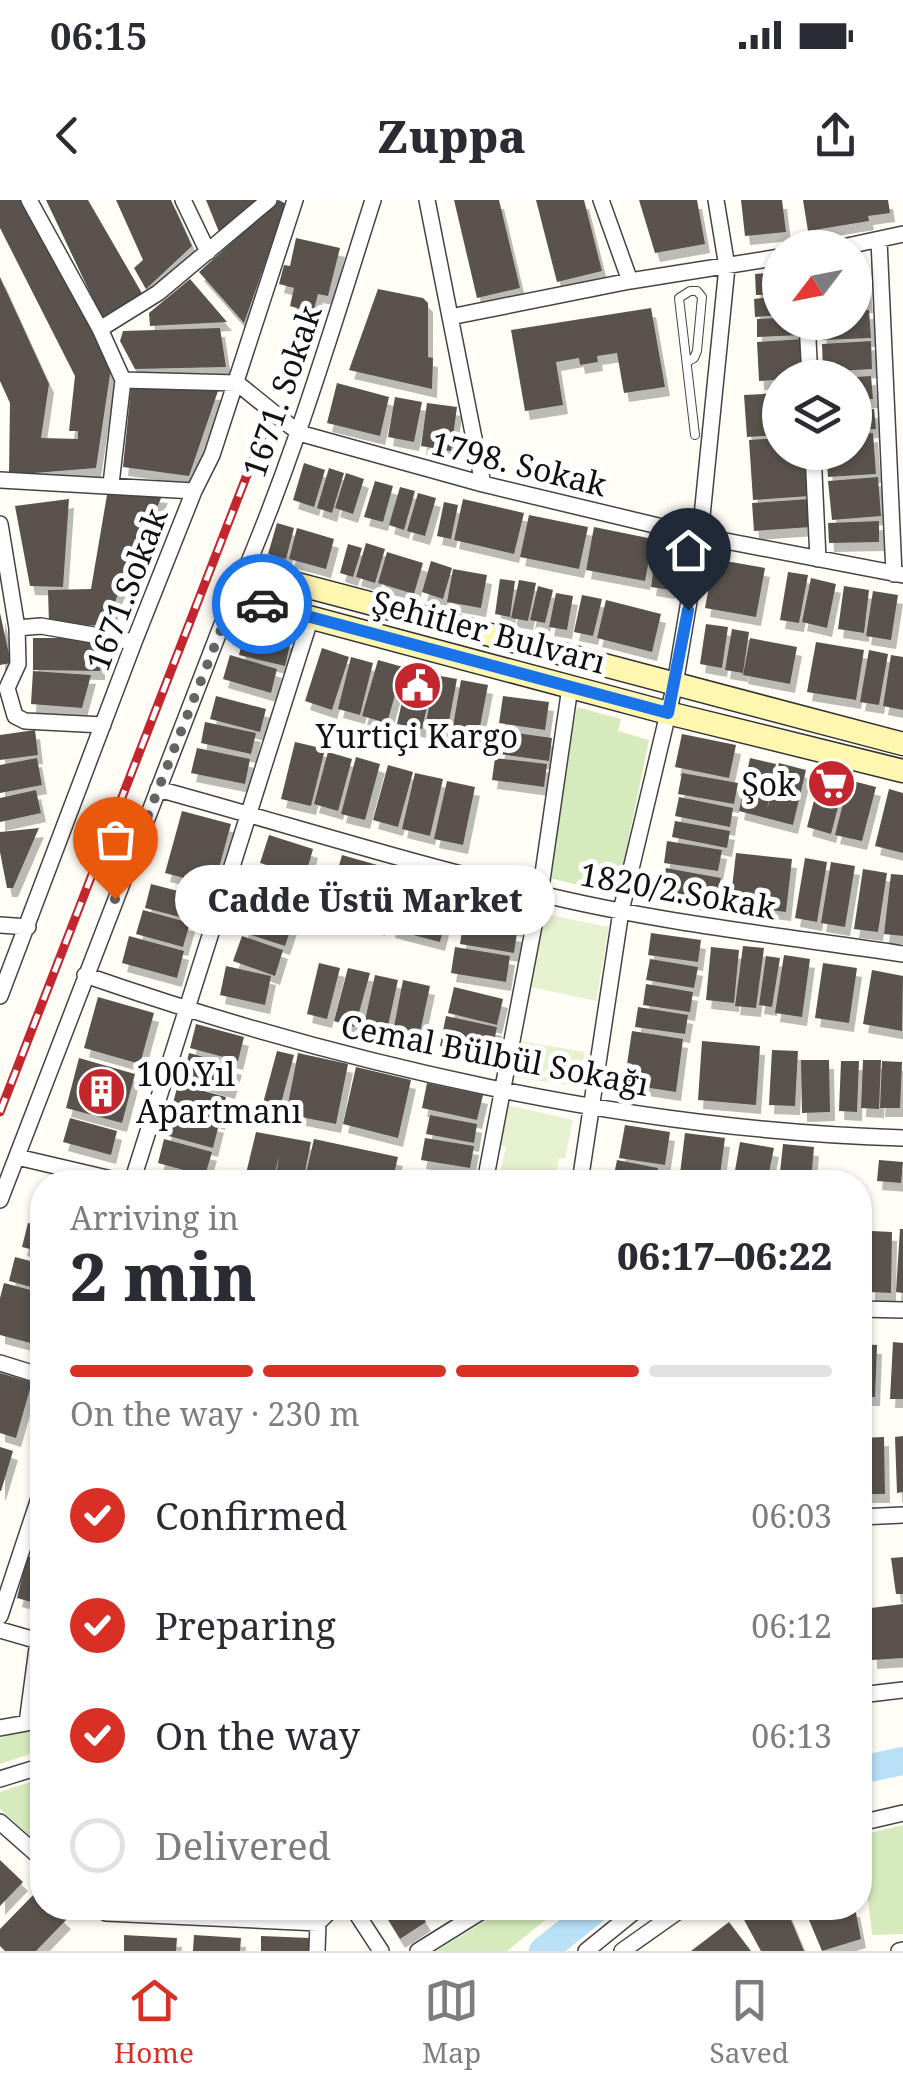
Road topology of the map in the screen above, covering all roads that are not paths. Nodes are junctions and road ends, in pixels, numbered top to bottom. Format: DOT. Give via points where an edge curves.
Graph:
graph roads {
  1 [pos="28,200"];
  2 [pos="184,200"];
  3 [pos="269,200"];
  4 [pos="295,200"];
  5 [pos="373,200"];
  6 [pos="427,200"];
  7 [pos="602,200"];
  8 [pos="716,200"];
  9 [pos="903,234"];
  10 [pos="879,240"];
  11 [pos="872,241"];
  12 [pos="208,252"];
  13 [pos="762,261"];
  14 [pos="728,266"];
  15 [pos="630,281"];
  16 [pos="450,317"];
  17 [pos="100,329"];
  18 [pos="686,362"];
  19 [pos="123,380"];
  20 [pos="237,383"];
  21 [pos="690,389"];
  22 [pos="715,391"];
  23 [pos="300,433"];
  24 [pos="695,435"];
  25 [pos="814,470"];
  26 [pos="0,480"];
  27 [pos="110,484"];
  28 [pos="483,484"];
  29 [pos="194,491"];
  30 [pos="0,524"];
  31 [pos="700,536"];
  32 [pos="818,560"];
  33 [pos="248,570"];
  34 [pos="898,574"];
  35 [pos="234,597"];
  36 [pos="312,617"];
  37 [pos="16,628"];
  38 [pos="134,642"];
  39 [pos="674,684"];
  40 [pos="570,687"];
  41 [pos="668,713"];
  42 [pos="103,725"];
  43 [pos="903,744"];
  44 [pos="903,771"];
  45 [pos="158,790"];
  46 [pos="248,814"];
  47 [pos="540,894"];
  48 [pos="621,911"];
  49 [pos="0,925"];
  50 [pos="28,927"];
  51 [pos="903,954"];
  52 [pos="86,975"];
  53 [pos="0,996"];
  54 [pos="186,1010"];
  55 [pos="504,1090"];
  56 [pos="594,1105"];
  57 [pos="903,1138"];
  58 [pos="17,1157"];
  59 [pos="75,1170"];
  60 [pos="132,1170"];
  61 [pos="487,1170"];
  62 [pos="582,1170"];
  63 [pos="0,1200"];
  64 [pos="872,1309"];
  65 [pos="903,1310"];
  66 [pos="0,1364"];
  67 [pos="30,1373"];
  68 [pos="903,1515"];
  69 [pos="872,1516"];
  70 [pos="30,1525"];
  71 [pos="0,1616"];
  72 [pos="0,1630"];
  73 [pos="30,1639"];
  74 [pos="903,1690"];
  75 [pos="872,1694"];
  76 [pos="30,1700"];
  77 [pos="0,1728"];
  78 [pos="30,1770"];
  79 [pos="0,1779"];
  80 [pos="903,1814"];
  81 [pos="872,1820"];
  82 [pos="0,1822"];
  83 [pos="30,1848"];
  84 [pos="247,1920"];
  85 [pos="321,1920"];
  86 [pos="361,1920"];
  87 [pos="468,1920"];
  88 [pos="624,1920"];
  89 [pos="666,1920"];
  90 [pos="318,1923"];
  91 [pos="318,1951"];
  92 [pos="380,1951"];
  93 [pos="418,1951"];
  94 [pos="586,1951"];
  95 [pos="622,1951"];
  1 -- 17 [label="street"];
  2 -- 12 [label="street"];
  3 -- 12 [label="street"];
  4 -- 20 [label="street, 1671.Sokak"];
  5 -- 23 [label="street, 1671. Sokak"];
  6 -- 16 [label="street"];
  7 -- 15 [label="street"];
  8 -- 14 [label="street"];
  9 -- 10 [label="street"];
  10 -- 11 [label="street"];
  10 -- 34 [label="street"];
  12 -- 17 [label="street" via="158,294"];
  13 -- 14 [label="street"];
  14 -- 15 [label="street"];
  14 -- 22 [label="street"];
  15 -- 16 [label="street"];
  16 -- 28 [label="street"];
  17 -- 19 [label="street"];
  18 -- 18 [label="lane" via="679,298 690,290 702,296 697,352"];
  18 -- 21 [label="lane"];
  19 -- 20 [label="street"];
  19 -- 27 [label="street"];
  20 -- 23 [label="street"];
  20 -- 29 [label="street, 1671.Sokak"];
  21 -- 22 [label="lane"];
  21 -- 24 [label="lane"];
  22 -- 31 [label="street"];
  23 -- 28 [label="street, 1798. Sokak"];
  23 -- 33 [label="street, 1671. Sokak"];
  25 -- 32 [label="street"];
  26 -- 27 [label="street"];
  27 -- 29 [label="street"];
  28 -- 31 [label="street, 1798. Sokak"];
  29 -- 38 [label="street, 1671.Sokak"];
  30 -- 37 [label="street"];
  31 -- 32 [label="street, 1798. Sokak"];
  31 -- 39 [label="street"];
  32 -- 34 [label="street, 1798. Sokak"];
  33 -- 35 [label="street, 1671. Sokak"];
  33 -- 39 [label="street, Şehitler Bulvarı"];
  35 -- 36 [label="street, Şehitler Bulvarı"];
  35 -- 45 [label="street"];
  36 -- 40 [label="street, Şehitler Bulvarı"];
  36 -- 46 [label="street"];
  37 -- 38 [label="street"];
  37 -- 42 [label="street" via="18,664 7,688 15,716"];
  38 -- 42 [label="street, 1671.Sokak"];
  39 -- 41 [label="street"];
  39 -- 43 [label="street, Şehitler Bulvarı"];
  40 -- 41 [label="street, Şehitler Bulvarı"];
  40 -- 47 [label="street"];
  41 -- 44 [label="street, Şehitler Bulvarı"];
  41 -- 48 [label="street"];
  42 -- 50 [label="street, 1671.Sokak"];
  45 -- 46 [label="street, 1820/2.Sokak"];
  45 -- 52 [label="street"];
  46 -- 47 [label="street, 1820/2.Sokak"];
  46 -- 54 [label="street"];
  47 -- 48 [label="street, 1820/2.Sokak"];
  47 -- 55 [label="street"];
  48 -- 51 [label="street, 1820/2.Sokak"];
  48 -- 56 [label="street"];
  49 -- 50 [label="street"];
  50 -- 53 [label="street, 1671.Sokak"];
  52 -- 54 [label="street, Cemal Bülbül Sokağı"];
  52 -- 58 [label="street"];
  54 -- 55 [label="street, Cemal Bülbül Sokağı"];
  54 -- 60 [label="street"];
  55 -- 56 [label="street, Cemal Bülbül Sokağı"];
  55 -- 61 [label="street"];
  56 -- 57 [label="street, Cemal Bülbül Sokağı" via="820,1136"];
  56 -- 62 [label="street"];
  58 -- 59 [label="street"];
  58 -- 63 [label="street"];
  64 -- 65 [label="street"];
  66 -- 67 [label="street"];
  68 -- 69 [label="street"];
  70 -- 71 [label="street"];
  72 -- 73 [label="street"];
  74 -- 75 [label="street"];
  76 -- 77 [label="street" via="26,1723"];
  78 -- 79 [label="street"];
  80 -- 81 [label="street"];
  82 -- 83 [label="street"];
  84 -- 90 [label="street"];
  85 -- 90 [label="street"];
  86 -- 92 [label="street"];
  87 -- 93 [label="street"];
  88 -- 94 [label="street"];
  89 -- 95 [label="street"];
  90 -- 91 [label="street"];
}
